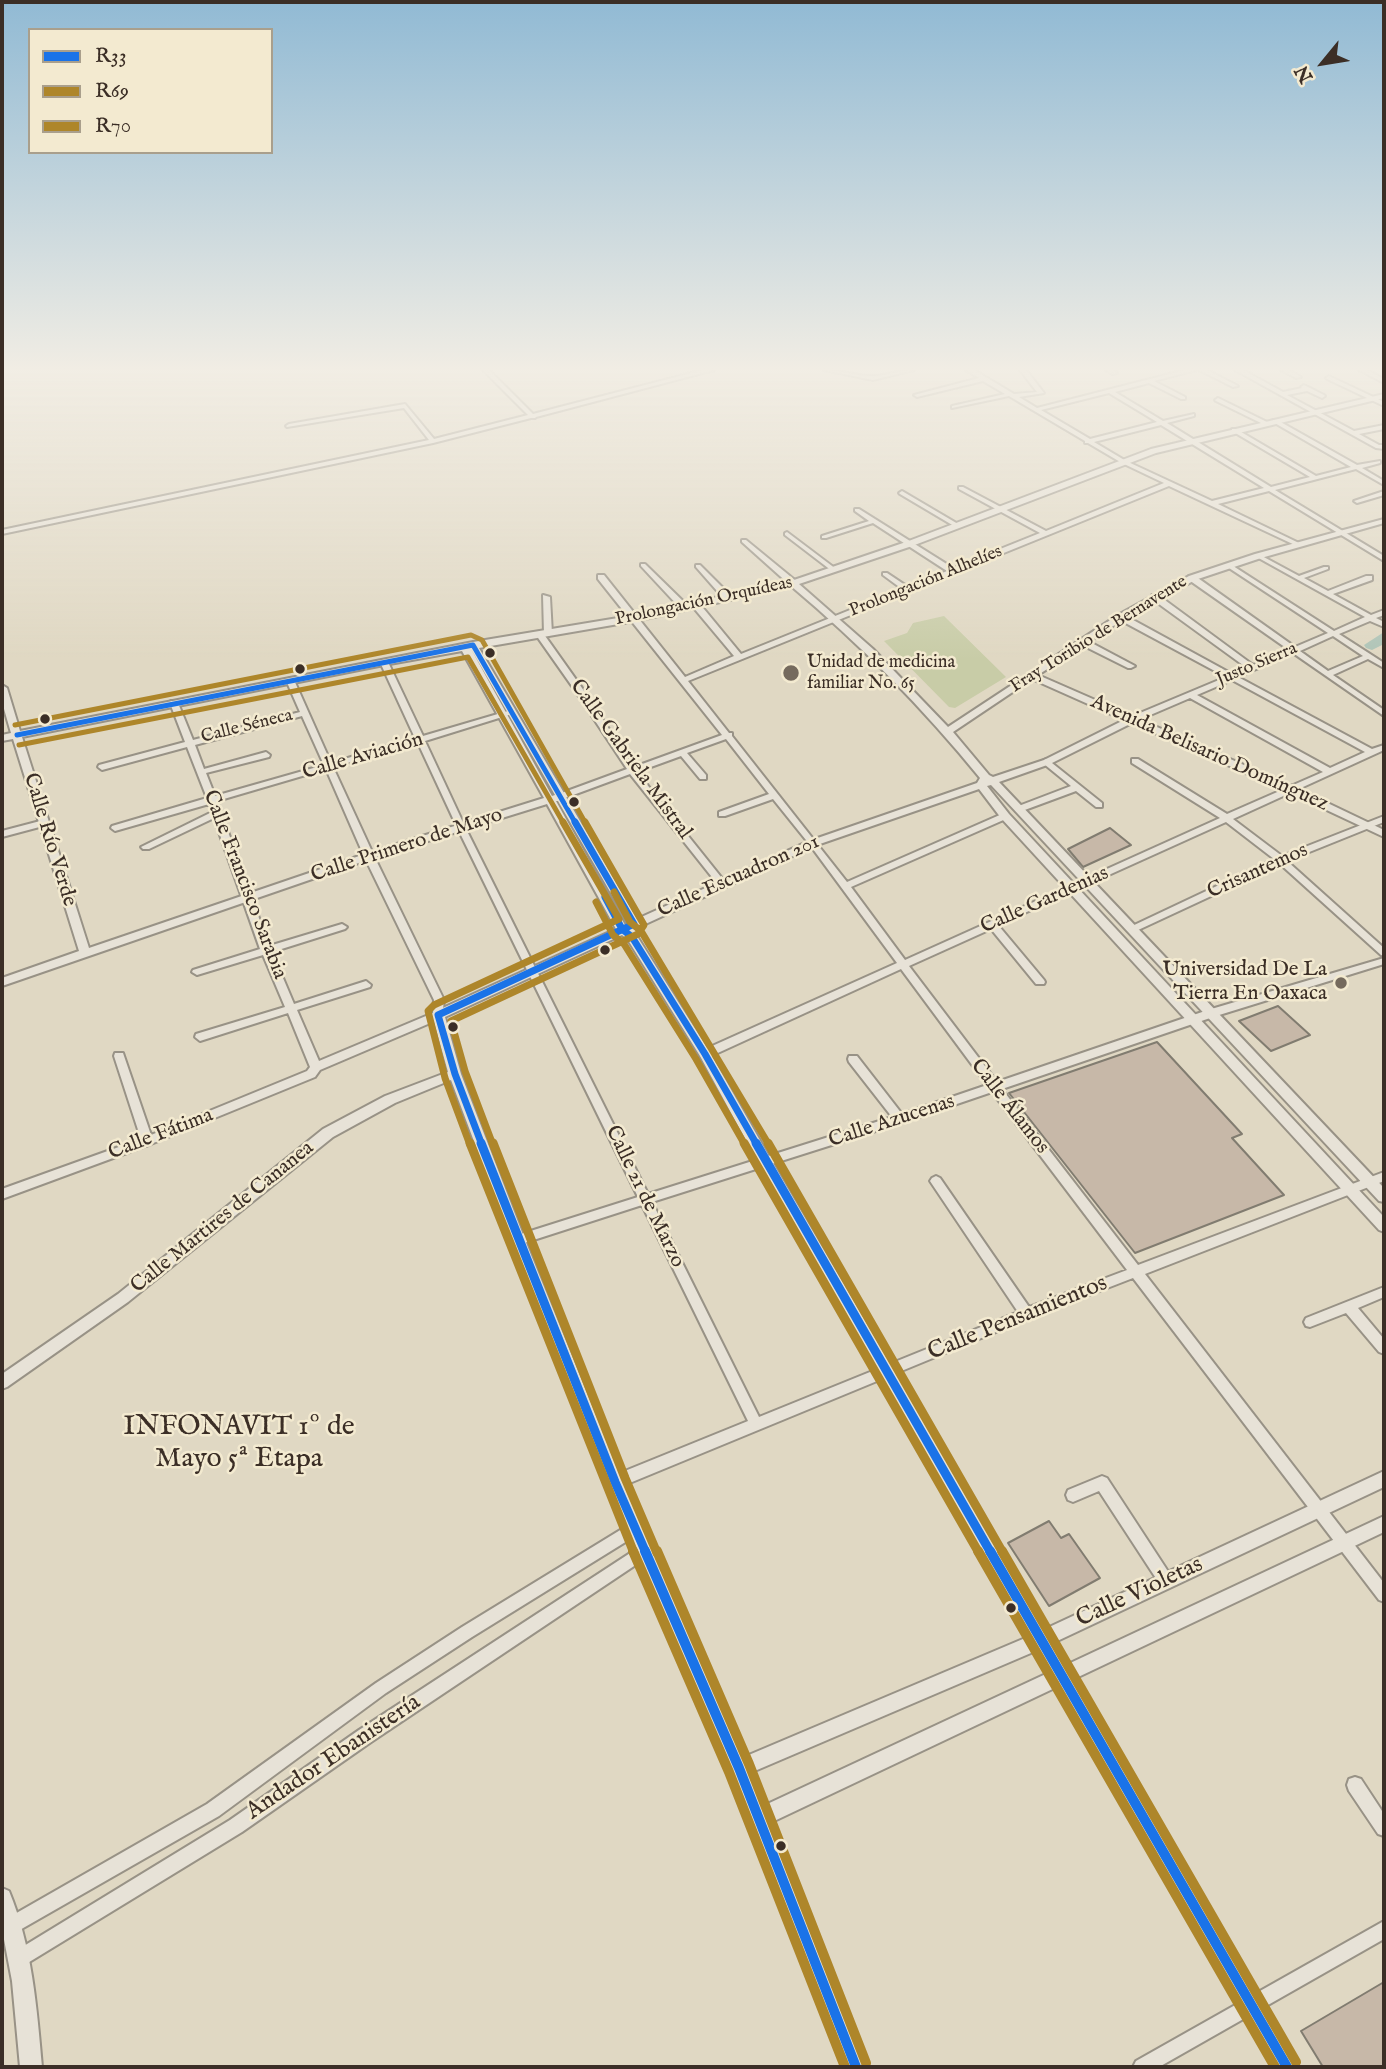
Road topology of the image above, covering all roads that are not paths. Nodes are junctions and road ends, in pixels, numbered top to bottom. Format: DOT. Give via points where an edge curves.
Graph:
graph roads {
  1 [pos="313,467"];
  2 [pos="1112,467"];
  3 [pos="1134,467"];
  4 [pos="1232,467"];
  5 [pos="1296,467"];
  6 [pos="1355,467"];
  7 [pos="1314,477"];
  8 [pos="1170,483"];
  9 [pos="1384,483"];
  10 [pos="961,488"];
  11 [pos="1268,489"];
  12 [pos="902,493"];
  13 [pos="1384,493"];
  14 [pos="1357,501"];
  15 [pos="1214,503"];
  16 [pos="1001,509"];
  17 [pos="857,510"];
  18 [pos="874,521"];
  19 [pos="1384,521"];
  20 [pos="956,525"];
  21 [pos="2,533"];
  22 [pos="1340,533"];
  23 [pos="787,534"];
  24 [pos="1047,534"];
  25 [pos="824,537"];
  26 [pos="744,541"];
  27 [pos="909,544"];
  28 [pos="1299,545"];
  29 [pos="1258,556"];
  30 [pos="1384,559"];
  31 [pos="643,565"];
  32 [pos="1228,565"];
  33 [pos="698,566"];
  34 [pos="1326,568"];
  35 [pos="834,570"];
  36 [pos="952,571"];
  37 [pos="885,574"];
  38 [pos="601,577"];
  39 [pos="1192,578"];
  40 [pos="1299,578"];
  41 [pos="1369,578"];
  42 [pos="793,583"];
  43 [pos="908,590"];
  44 [pos="1327,594"];
  45 [pos="546,597"];
  46 [pos="1155,597"];
  47 [pos="728,598"];
  48 [pos="696,605"];
  49 [pos="684,607"];
  50 [pos="1384,612"];
  51 [pos="1122,617"];
  52 [pos="636,618"];
  53 [pos="1371,618"];
  54 [pos="837,619"];
  55 [pos="1384,625"];
  56 [pos="1334,633"];
  57 [pos="544,635"];
  58 [pos="1083,642"];
  59 [pos="469,646"];
  60 [pos="1294,649"];
  61 [pos="1369,656"];
  62 [pos="739,657"];
  63 [pos="384,662"];
  64 [pos="1132,666"];
  65 [pos="1384,666"];
  66 [pos="1252,668"];
  67 [pos="1328,674"];
  68 [pos="1032,676"];
  69 [pos="1230,676"];
  70 [pos="290,680"];
  71 [pos="683,680"];
  72 [pos="2,688"];
  73 [pos="1189,694"];
  74 [pos="174,703"];
  75 [pos="305,713"];
  76 [pos="508,713"];
  77 [pos="1384,715"];
  78 [pos="1130,720"];
  79 [pos="948,731"];
  80 [pos="17,735"];
  81 [pos="729,735"];
  82 [pos="2,738"];
  83 [pos="190,741"];
  84 [pos="419,741"];
  85 [pos="1384,747"];
  86 [pos="1371,752"];
  87 [pos="683,753"];
  88 [pos="266,755"];
  89 [pos="1135,761"];
  90 [pos="1047,762"];
  91 [pos="329,766"];
  92 [pos="102,767"];
  93 [pos="632,771"];
  94 [pos="1328,771"];
  95 [pos="201,772"];
  96 [pos="704,777"];
  97 [pos="986,781"];
  98 [pos="1078,787"];
  99 [pos="1288,788"];
  100 [pos="775,795"];
  101 [pos="556,797"];
  102 [pos="212,800"];
  103 [pos="1100,805"];
  104 [pos="1019,809"];
  105 [pos="217,813"];
  106 [pos="722,814"];
  107 [pos="1005,816"];
  108 [pos="1225,817"];
  109 [pos="1384,819"];
  110 [pos="44,823"];
  111 [pos="1367,826"];
  112 [pos="115,828"];
  113 [pos="462,829"];
  114 [pos="2,834"];
  115 [pos="1384,834"];
  116 [pos="813,843"];
  117 [pos="146,847"];
  118 [pos="369,856"];
  119 [pos="1281,860"];
  120 [pos="1087,883"];
  121 [pos="722,884"];
  122 [pos="845,886"];
  123 [pos="1072,890"];
  124 [pos="247,898"];
  125 [pos="993,925"];
  126 [pos="342,927"];
  127 [pos="1133,929"];
  128 [pos="629,930"];
  129 [pos="266,951"];
  130 [pos="85,952"];
  131 [pos="1384,953"];
  132 [pos="1384,961"];
  133 [pos="902,966"];
  134 [pos="534,970"];
  135 [pos="197,972"];
  136 [pos="2,982"];
  137 [pos="1040,982"];
  138 [pos="366,985"];
  139 [pos="290,1006"];
  140 [pos="1212,1013"];
  141 [pos="438,1015"];
  142 [pos="1194,1019"];
  143 [pos="200,1037"];
  144 [pos="705,1054"];
  145 [pos="119,1056"];
  146 [pos="853,1059"];
  147 [pos="316,1067"];
  148 [pos="455,1074"];
  149 [pos="995,1088"];
  150 [pos="900,1119"];
  151 [pos="147,1141"];
  152 [pos="765,1162"];
  153 [pos="1384,1176"];
  154 [pos="936,1181"];
  155 [pos="1369,1181"];
  156 [pos="1349,1189"];
  157 [pos="2,1194"];
  158 [pos="1384,1197"];
  159 [pos="645,1201"];
  160 [pos="1384,1226"];
  161 [pos="518,1240"];
  162 [pos="1137,1271"];
  163 [pos="1384,1292"];
  164 [pos="1349,1307"];
  165 [pos="1026,1314"];
  166 [pos="1310,1322"];
  167 [pos="1384,1348"];
  168 [pos="888,1372"];
  169 [pos="2,1382"];
  170 [pos="756,1424"];
  171 [pos="1384,1479"];
  172 [pos="615,1482"];
  173 [pos="1073,1495"];
  174 [pos="1319,1509"];
  175 [pos="1384,1524"];
  176 [pos="635,1528"];
  177 [pos="1346,1543"];
  178 [pos="645,1551"];
  179 [pos="1166,1581"];
  180 [pos="1384,1595"];
  181 [pos="1041,1640"];
  182 [pos="1063,1677"];
  183 [pos="739,1768"];
  184 [pos="1355,1785"];
  185 [pos="757,1819"];
  186 [pos="1384,1828"];
  187 [pos="2,1898"];
  188 [pos="1384,1930"];
  189 [pos="13,1944"];
  190 [pos="1251,2005"];
  191 [pos="31,2067"];
  192 [pos="856,2067"];
  193 [pos="1142,2067"];
  194 [pos="1287,2067"];
  1 -- 21 [label="street"];
  2 -- 16 [label="street, Prolongación Orquídeas"];
  3 -- 8 [label="street"];
  4 -- 11 [label="street"];
  5 -- 7 [label="street"];
  6 -- 7 [label="street"];
  6 -- 9 [label="street"];
  7 -- 11 [label="street"];
  8 -- 15 [label="street"];
  8 -- 24 [label="street, Prolongación Alhelíes"];
  10 -- 16 [label="street"];
  11 -- 15 [label="street"];
  11 -- 22 [label="street"];
  12 -- 20 [label="street"];
  13 -- 14 [label="street"];
  15 -- 28 [label="street"];
  16 -- 20 [label="street, Prolongación Orquídeas"];
  16 -- 24 [label="street"];
  17 -- 18 [label="street"];
  18 -- 25 [label="street"];
  18 -- 27 [label="street"];
  19 -- 22 [label="street, Fray Toribio de Bernavente"];
  20 -- 27 [label="street, Prolongación Orquídeas"];
  22 -- 28 [label="street, Fray Toribio de Bernavente"];
  22 -- 30 [label="street"];
  23 -- 35 [label="street"];
  24 -- 36 [label="street, Prolongación Alhelíes"];
  26 -- 42 [label="street"];
  27 -- 35 [label="street, Prolongación Orquídeas"];
  27 -- 36 [label="street"];
  28 -- 29 [label="street, Fray Toribio de Bernavente"];
  29 -- 32 [label="street, Fray Toribio de Bernavente"];
  29 -- 40 [label="street"];
  31 -- 49 [label="street"];
  32 -- 39 [label="street, Fray Toribio de Bernavente"];
  32 -- 56 [label="street"];
  33 -- 47 [label="street"];
  34 -- 40 [label="street"];
  35 -- 42 [label="street, Prolongación Orquídeas"];
  36 -- 43 [label="street, Prolongación Alhelíes"];
  37 -- 43 [label="street"];
  38 -- 52 [label="street, Calle Álamos"];
  39 -- 46 [label="street, Fray Toribio de Bernavente"];
  39 -- 60 [label="street"];
  40 -- 44 [label="street"];
  41 -- 44 [label="street"];
  42 -- 47 [label="street, Prolongación Orquídeas"];
  42 -- 54 [label="street"];
  43 -- 54 [label="street, Prolongación Alhelíes"];
  44 -- 53 [label="street"];
  45 -- 57 [label="street"];
  46 -- 51 [label="street, Fray Toribio de Bernavente"];
  46 -- 66 [label="street"];
  47 -- 48 [label="street, Prolongación Orquídeas"];
  48 -- 49 [label="street, Prolongación Orquídeas"];
  48 -- 62 [label="street"];
  49 -- 52 [label="street, Prolongación Orquídeas"];
  50 -- 53 [label="street, Justo Sierra"];
  51 -- 58 [label="street, Fray Toribio de Bernavente"];
  51 -- 69 [label="street"];
  52 -- 57 [label="street, Prolongación Orquídeas"];
  52 -- 71 [label="street, Calle Álamos"];
  53 -- 55 [label="street"];
  53 -- 56 [label="street, Justo Sierra"];
  54 -- 62 [label="street, Prolongación Alhelíes"];
  54 -- 79 [label="street"];
  56 -- 60 [label="street, Justo Sierra"];
  56 -- 61 [label="street"];
  57 -- 59 [label="street, Prolongación Orquídeas"];
  57 -- 93 [label="street, Calle Gabriela Mistral"];
  58 -- 64 [label="street"];
  58 -- 68 [label="street, Fray Toribio de Bernavente"];
  59 -- 63 [label="street, Prolongación Orquídeas"];
  59 -- 76 [label="street"];
  60 -- 66 [label="street, Justo Sierra"];
  60 -- 67 [label="street"];
  61 -- 65 [label="street"];
  61 -- 67 [label="street"];
  62 -- 71 [label="street, Prolongación Alhelíes"];
  63 -- 70 [label="street, Prolongación Orquídeas"];
  63 -- 84 [label="street, Calle 21 de Marzo"];
  66 -- 69 [label="street, Justo Sierra"];
  67 -- 77 [label="street"];
  68 -- 78 [label="street, Avenida Belisario Domínguez"];
  68 -- 79 [label="street, Fray Toribio de Bernavente"];
  69 -- 73 [label="street, Justo Sierra"];
  69 -- 86 [label="street"];
  70 -- 74 [label="street, Prolongación Orquídeas"];
  70 -- 75 [label="street"];
  71 -- 81 [label="street, Calle Álamos"];
  72 -- 80 [label="street, Calle Río Verde"];
  73 -- 78 [label="street, Justo Sierra"];
  73 -- 94 [label="street"];
  74 -- 80 [label="street, Prolongación Orquídeas"];
  74 -- 83 [label="street, Calle Francisco Sarabia"];
  75 -- 83 [label="street, Calle Séneca"];
  75 -- 91 [label="street"];
  76 -- 84 [label="street, Calle Aviación"];
  76 -- 101 [label="street"];
  78 -- 90 [label="street, Calle Escuadron 201"];
  78 -- 99 [label="street, Avenida Belisario Domínguez"];
  79 -- 97 [label="street"];
  80 -- 82 [label="street, Prolongación Orquídeas"];
  80 -- 110 [label="street, Calle Río Verde"];
  81 -- 87 [label="street, Calle Primero de Mayo"];
  81 -- 100 [label="street, Calle Álamos"];
  83 -- 92 [label="street, Calle Séneca"];
  83 -- 95 [label="street, Calle Francisco Sarabia"];
  84 -- 91 [label="street, Calle Aviación"];
  84 -- 113 [label="street, Calle 21 de Marzo"];
  85 -- 86 [label="street, Calle Gardenias"];
  86 -- 94 [label="street, Calle Gardenias"];
  87 -- 93 [label="street, Calle Primero de Mayo"];
  87 -- 96 [label="street"];
  88 -- 95 [label="street"];
  89 -- 108 [label="street"];
  90 -- 97 [label="street, Calle Escuadron 201"];
  90 -- 98 [label="street"];
  91 -- 102 [label="street, Calle Aviación"];
  91 -- 118 [label="street"];
  93 -- 101 [label="street, Calle Primero de Mayo"];
  93 -- 121 [label="street, Calle Gabriela Mistral"];
  94 -- 99 [label="street, Calle Gardenias"];
  95 -- 102 [label="street, Calle Francisco Sarabia"];
  97 -- 104 [label="street"];
  97 -- 107 [label="street"];
  97 -- 116 [label="street, Calle Escuadron 201"];
  98 -- 103 [label="street"];
  98 -- 104 [label="street"];
  99 -- 108 [label="street, Calle Gardenias"];
  99 -- 111 [label="street, Avenida Belisario Domínguez"];
  100 -- 106 [label="street"];
  100 -- 116 [label="street, Calle Álamos"];
  101 -- 113 [label="street, Calle Primero de Mayo"];
  101 -- 128 [label="street"];
  102 -- 105 [label="street, Calle Francisco Sarabia"];
  102 -- 112 [label="street, Calle Aviación"];
  104 -- 120 [label="street"];
  105 -- 117 [label="street"];
  105 -- 124 [label="street, Calle Francisco Sarabia"];
  107 -- 122 [label="street"];
  107 -- 123 [label="street"];
  108 -- 119 [label="street"];
  108 -- 120 [label="street, Calle Gardenias"];
  109 -- 111 [label="street, Crisantemos"];
  110 -- 114 [label="street"];
  110 -- 130 [label="street, Calle Río Verde"];
  111 -- 115 [label="street, Avenida Belisario Domínguez"];
  111 -- 119 [label="street, Crisantemos"];
  113 -- 118 [label="street, Calle Primero de Mayo"];
  113 -- 134 [label="street, Calle 21 de Marzo"];
  116 -- 121 [label="street, Calle Escuadron 201"];
  116 -- 122 [label="street, Calle Álamos"];
  118 -- 124 [label="street, Calle Primero de Mayo"];
  118 -- 141 [label="street" via="439,1000"];
  119 -- 127 [label="street, Crisantemos"];
  119 -- 131 [label="street"];
  120 -- 123 [label="street, Calle Gardenias"];
  120 -- 127 [label="street"];
  121 -- 128 [label="street, Calle Escuadron 201"];
  122 -- 133 [label="street, Calle Álamos"];
  123 -- 125 [label="street, Calle Gardenias"];
  123 -- 142 [label="street"];
  124 -- 129 [label="street, Calle Francisco Sarabia"];
  124 -- 130 [label="street, Calle Primero de Mayo"];
  125 -- 133 [label="street, Calle Gardenias"];
  125 -- 137 [label="street"];
  126 -- 129 [label="street"];
  127 -- 140 [label="street"];
  128 -- 134 [label="street, Calle Escuadron 201"];
  128 -- 144 [label="street"];
  129 -- 135 [label="street"];
  129 -- 139 [label="street, Calle Francisco Sarabia"];
  130 -- 136 [label="street, Calle Primero de Mayo"];
  132 -- 140 [label="street, Calle Azucenas"];
  133 -- 144 [label="street, Calle Gardenias"];
  133 -- 149 [label="street, Calle Álamos"];
  134 -- 141 [label="street, Calle Escuadron 201"];
  134 -- 159 [label="street, Calle 21 de Marzo"];
  138 -- 139 [label="street"];
  139 -- 143 [label="street"];
  139 -- 147 [label="street, Calle Francisco Sarabia"];
  140 -- 142 [label="street, Calle Azucenas"];
  140 -- 155 [label="street"];
  141 -- 147 [label="street, Calle Escuadron 201"];
  141 -- 148 [label="street"];
  142 -- 149 [label="street, Calle Azucenas"];
  142 -- 156 [label="street"];
  144 -- 152 [label="street"];
  145 -- 151 [label="street"];
  146 -- 150 [label="street"];
  147 -- 151 [label="street, Calle Fátima" via="311,1074"];
  148 -- 161 [label="street"];
  148 -- 169 [label="street, Calle Martires de Cananea" via="408,1090 328,1133 141,1285"];
  149 -- 150 [label="street, Calle Azucenas"];
  149 -- 162 [label="street, Calle Álamos"];
  150 -- 152 [label="street, Calle Azucenas"];
  151 -- 157 [label="street, Calle Fátima"];
  152 -- 159 [label="street, Calle Azucenas"];
  152 -- 168 [label="street"];
  153 -- 155 [label="street, Calle Pensamientos"];
  154 -- 165 [label="street"];
  155 -- 156 [label="street, Calle Pensamientos"];
  155 -- 158 [label="street"];
  156 -- 160 [label="street"];
  156 -- 162 [label="street, Calle Pensamientos"];
  159 -- 161 [label="street, Calle Azucenas"];
  159 -- 170 [label="street, Calle 21 de Marzo"];
  161 -- 172 [label="street"];
  162 -- 165 [label="street, Calle Pensamientos"];
  162 -- 174 [label="street, Calle Álamos"];
  163 -- 164 [label="street"];
  164 -- 166 [label="street"];
  164 -- 167 [label="street"];
  165 -- 168 [label="street, Calle Pensamientos"];
  168 -- 170 [label="street, Calle Pensamientos"];
  168 -- 181 [label="street"];
  170 -- 172 [label="street, Calle Pensamientos"];
  171 -- 174 [label="street, Calle Violetas"];
  172 -- 176 [label="street"];
  173 -- 179 [label="street" via="1102,1483"];
  174 -- 177 [label="street, Calle Álamos"];
  174 -- 179 [label="street, Calle Violetas"];
  175 -- 177 [label="street, Calle Violetas"];
  176 -- 178 [label="street"];
  176 -- 189 [label="street, Andador Ebanistería" via="381,1688 213,1810"];
  177 -- 180 [label="street, Calle Álamos"];
  177 -- 182 [label="street, Calle Violetas"];
  178 -- 183 [label="street"];
  178 -- 189 [label="street, Andador Ebanistería" via="236,1826"];
  179 -- 181 [label="street, Calle Violetas"];
  181 -- 182 [label="street"];
  181 -- 183 [label="street, Calle Violetas"];
  182 -- 185 [label="street, Calle Violetas"];
  182 -- 190 [label="street"];
  183 -- 185 [label="street"];
  184 -- 186 [label="street"];
  185 -- 192 [label="street"];
  187 -- 189 [label="street"];
  188 -- 190 [label="street"];
  189 -- 191 [label="street"];
  190 -- 193 [label="street"];
  190 -- 194 [label="street"];
}
